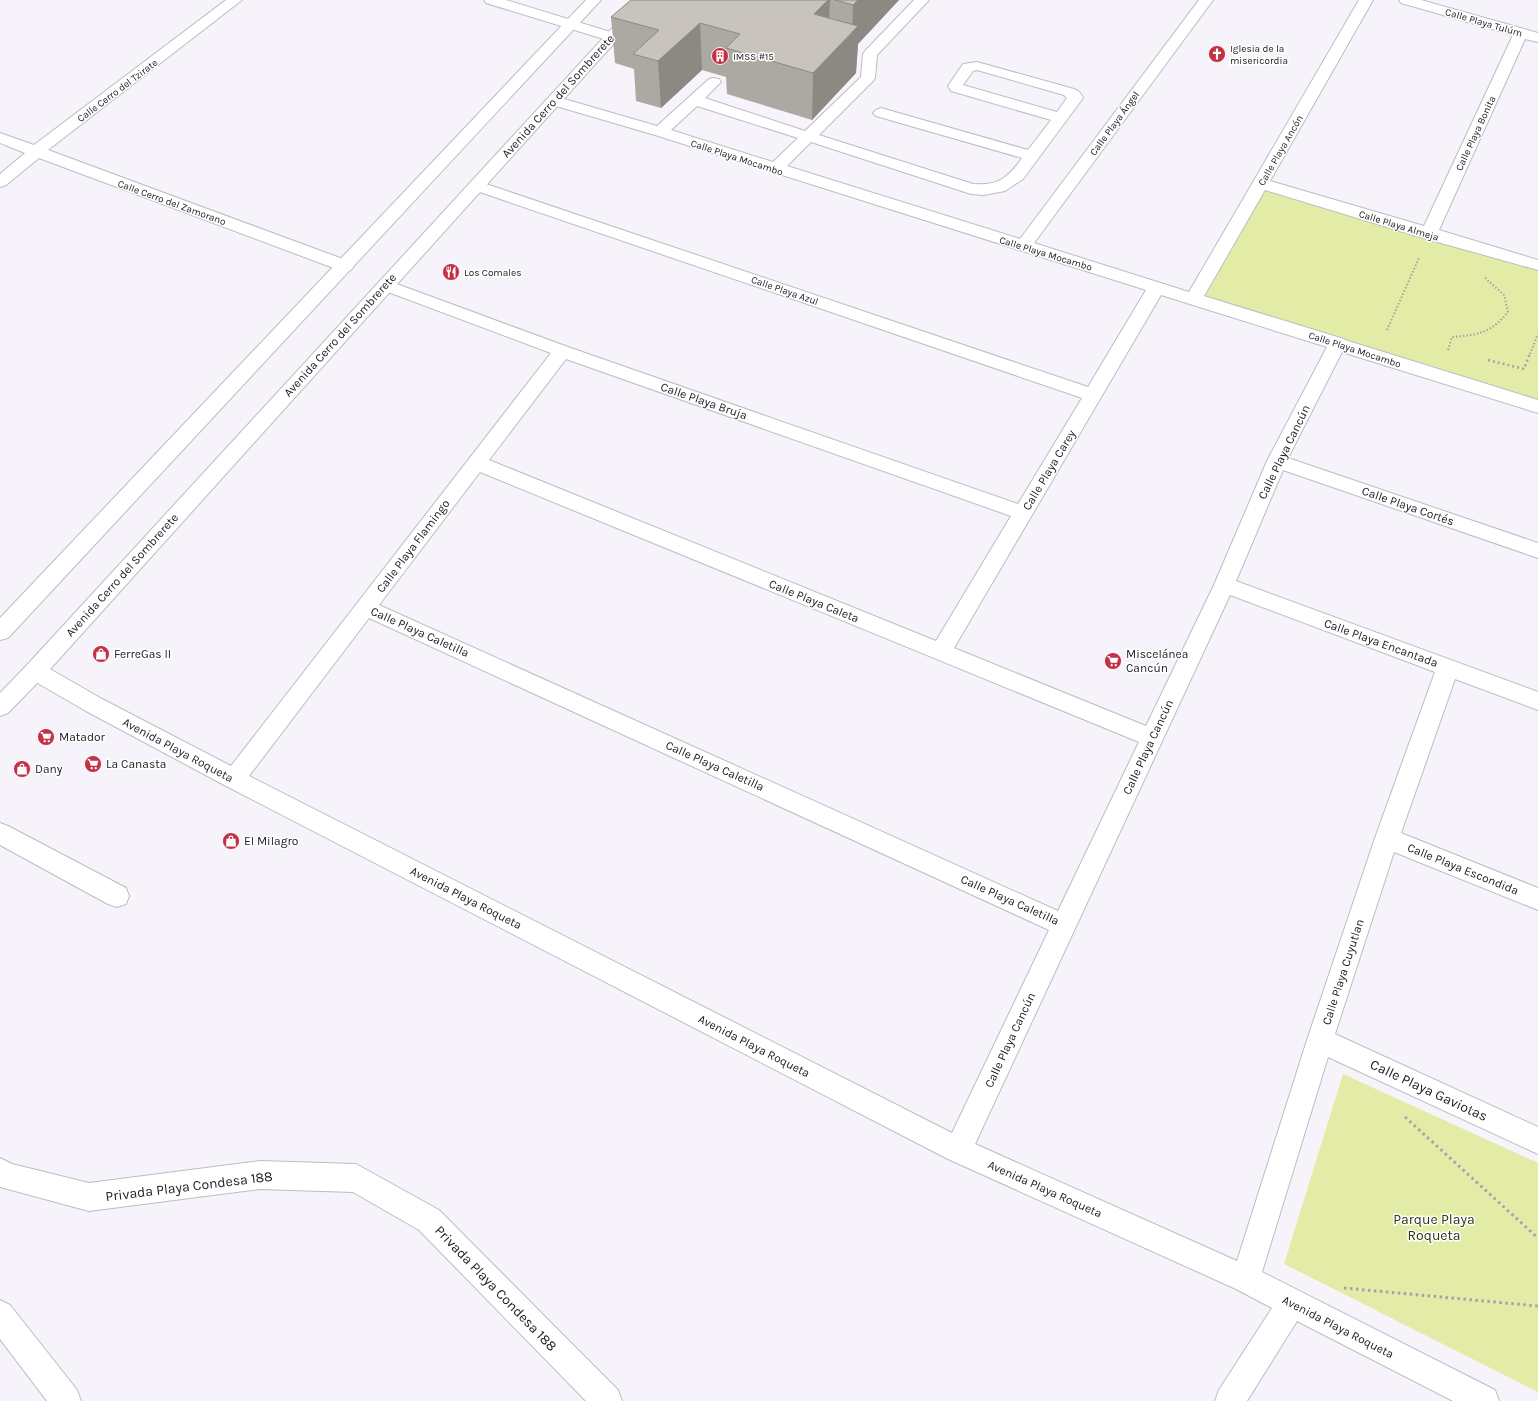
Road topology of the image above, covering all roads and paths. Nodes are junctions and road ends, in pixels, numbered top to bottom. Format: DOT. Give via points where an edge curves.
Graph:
graph roads {
  1 [pos="235,0"];
  2 [pos="491,0"];
  3 [pos="594,0"];
  4 [pos="646,0"];
  5 [pos="922,0"];
  6 [pos="1206,0"];
  7 [pos="1366,0"];
  8 [pos="1406,0"];
  9 [pos="570,25"];
  10 [pos="1521,33"];
  11 [pos="612,37"];
  12 [pos="1538,38"];
  13 [pos="714,82"];
  14 [pos="695,100"];
  15 [pos="554,101"];
  16 [pos="882,113"];
  17 [pos="1060,118"];
  18 [pos="660,132"];
  19 [pos="809,136"];
  20 [pos="0,138"];
  21 [pos="37,151"];
  22 [pos="1031,156"];
  23 [pos="775,169"];
  24 [pos="0,182"];
  25 [pos="1260,183"];
  26 [pos="477,186"];
  27 [pos="1429,234"];
  28 [pos="1024,246"];
  29 [pos="1538,265"];
  30 [pos="345,266"];
  31 [pos="1485,274"];
  32 [pos="386,285"];
  33 [pos="1156,288"];
  34 [pos="1194,299"];
  35 [pos="1538,334"];
  36 [pos="1338,343"];
  37 [pos="1448,350"];
  38 [pos="562,351"];
  39 [pos="1376,356"];
  40 [pos="1486,360"];
  41 [pos="1093,395"];
  42 [pos="1538,407"];
  43 [pos="1277,461"];
  44 [pos="476,463"];
  45 [pos="1023,513"];
  46 [pos="1538,551"];
  47 [pos="1224,585"];
  48 [pos="366,608"];
  49 [pos="0,632"];
  50 [pos="941,652"];
  51 [pos="1448,668"];
  52 [pos="35,671"];
  53 [pos="1538,701"];
  54 [pos="0,707"];
  55 [pos="1152,738"];
  56 [pos="234,779"];
  57 [pos="0,833"];
  58 [pos="1387,838"];
  59 [pos="116,896"];
  60 [pos="1538,899"];
  61 [pos="1064,925"];
  62 [pos="1320,1040"];
  63 [pos="1402,1115"];
  64 [pos="1538,1141"];
  65 [pos="958,1150"];
  66 [pos="2,1178"];
  67 [pos="1538,1238"];
  68 [pos="1246,1279"];
  69 [pos="1340,1288"];
  70 [pos="1292,1303"];
  71 [pos="1538,1306"];
  72 [pos="0,1315"];
  73 [pos="66,1401"];
  74 [pos="607,1401"];
  75 [pos="1230,1401"];
  76 [pos="1484,1401"];
  1 -- 21 [label="street, Calle Cerro del Tzirate"];
  2 -- 9 [label="street"];
  3 -- 9 [label="street"];
  4 -- 11 [label="street, Avenida Cerro del Sombrerete"];
  5 -- 19 [label="street" via="870,54 868,78"];
  6 -- 28 [label="street, Calle Playa Ángel"];
  7 -- 25 [label="street, Calle Playa Ancón"];
  8 -- 10 [label="street, Calle Playa Tulúm"];
  9 -- 11 [label="street"];
  9 -- 30 [label="street"];
  10 -- 12 [label="street, Calle Playa Tulúm"];
  10 -- 27 [label="street, Calle Playa Bonita"];
  11 -- 15 [label="street, Avenida Cerro del Sombrerete"];
  13 -- 14 [label="street"];
  14 -- 18 [label="street"];
  14 -- 19 [label="street"];
  15 -- 18 [label="street, Calle Playa Mocambo"];
  15 -- 26 [label="street, Avenida Cerro del Sombrerete"];
  16 -- 22 [label="street"];
  17 -- 17 [label="street" via="1075,98 1074,94 971,65 955,86"];
  17 -- 22 [label="street"];
  18 -- 23 [label="street, Calle Playa Mocambo"];
  19 -- 22 [label="street" via="971,189 999,188 1017,176"];
  19 -- 23 [label="street"];
  20 -- 21 [label="street, Calle Cerro del Zamorano"];
  21 -- 24 [label="street, Calle Cerro del Tzirate"];
  21 -- 30 [label="street, Calle Cerro del Zamorano"];
  23 -- 28 [label="street, Calle Playa Mocambo"];
  25 -- 27 [label="street, Calle Playa Almeja"];
  25 -- 34 [label="street, Calle Playa Ancón"];
  26 -- 32 [label="street, Avenida Cerro del Sombrerete"];
  26 -- 41 [label="street, Calle Playa Azul"];
  27 -- 29 [label="street, Calle Playa Almeja"];
  27 -- 39 [label="path"];
  28 -- 33 [label="street, Calle Playa Mocambo"];
  30 -- 49 [label="street"];
  31 -- 37 [label="path" via="1483,278 1504,295 1508,312 1500,324 1481,334 1452,337"];
  32 -- 38 [label="street, Calle Playa Bruja"];
  32 -- 52 [label="street, Avenida Cerro del Sombrerete"];
  33 -- 34 [label="street, Calle Playa Mocambo"];
  33 -- 41 [label="street, Calle Playa Carey"];
  34 -- 36 [label="street, Calle Playa Mocambo"];
  35 -- 40 [label="path" via="1524,369"];
  36 -- 39 [label="street, Calle Playa Mocambo"];
  36 -- 43 [label="street, Calle Playa Cancún"];
  38 -- 44 [label="street, Calle Playa Flamingo"];
  38 -- 45 [label="street, Calle Playa Bruja"];
  39 -- 42 [label="street, Calle Playa Mocambo"];
  41 -- 45 [label="street, Calle Playa Carey"];
  43 -- 46 [label="street, Calle Playa Cortés"];
  43 -- 47 [label="street, Calle Playa Cancún"];
  44 -- 48 [label="street, Calle Playa Flamingo"];
  44 -- 50 [label="street, Calle Playa Caleta"];
  45 -- 50 [label="street, Calle Playa Carey"];
  47 -- 51 [label="street, Calle Playa Encantada"];
  47 -- 55 [label="street, Calle Playa Cancún"];
  48 -- 56 [label="street, Calle Playa Flamingo"];
  48 -- 61 [label="street, Calle Playa Caletilla"];
  50 -- 55 [label="street, Calle Playa Caleta"];
  51 -- 53 [label="street, Calle Playa Encantada"];
  51 -- 58 [label="street, Calle Playa Cuyutlan"];
  52 -- 54 [label="street, Avenida Cerro del Sombrerete"];
  52 -- 56 [label="street, Avenida Playa Roqueta"];
  55 -- 61 [label="street, Calle Playa Cancún"];
  56 -- 65 [label="street, Avenida Playa Roqueta"];
  57 -- 59 [label="street"];
  58 -- 60 [label="street, Calle Playa Escondida"];
  58 -- 62 [label="street, Calle Playa Cuyutlan"];
  61 -- 65 [label="street, Calle Playa Cancún"];
  62 -- 64 [label="street, Calle Playa Gaviotas"];
  62 -- 68 [label="street, Calle Playa Cuyutlan"];
  63 -- 67 [label="path"];
  65 -- 68 [label="street, Avenida Playa Roqueta"];
  66 -- 74 [label="street, Privada Playa Condesa 188" via="89,1197 260,1175 356,1178 429,1220"];
  68 -- 70 [label="street, Avenida Playa Roqueta"];
  69 -- 71 [label="path"];
  70 -- 75 [label="street"];
  70 -- 76 [label="street, Avenida Playa Roqueta"];
  72 -- 73 [label="street"];
}
